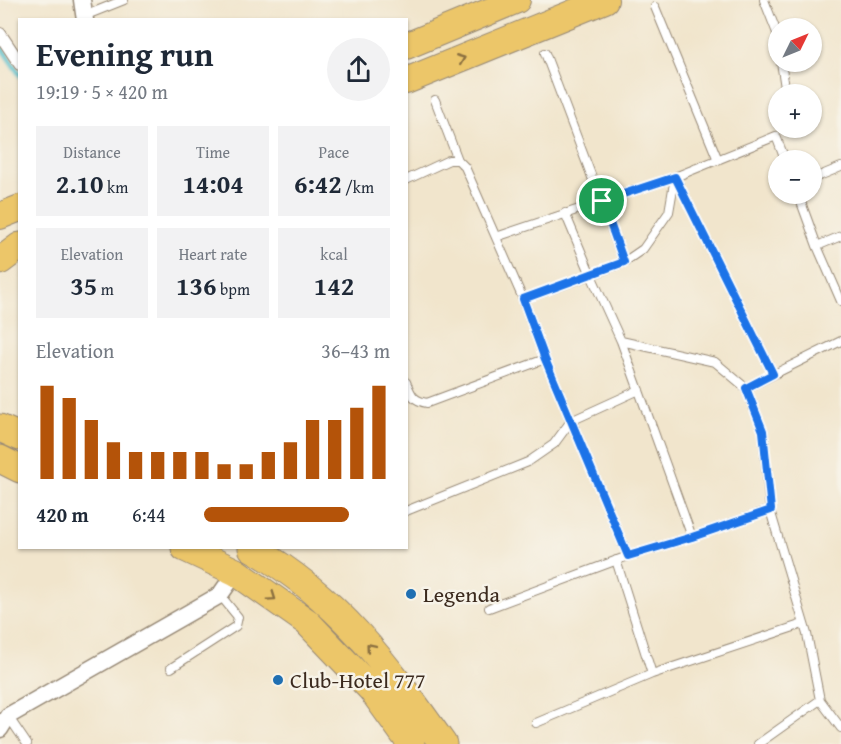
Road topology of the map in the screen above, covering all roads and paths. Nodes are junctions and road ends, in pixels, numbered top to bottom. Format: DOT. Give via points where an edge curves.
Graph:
graph roads {
  1 [pos="124,0"];
  2 [pos="517,0"];
  3 [pos="605,0"];
  4 [pos="764,0"];
  5 [pos="655,8"];
  6 [pos="84,12"];
  7 [pos="771,18"];
  8 [pos="0,34"];
  9 [pos="408,45"];
  10 [pos="545,53"];
  11 [pos="18,61"];
  12 [pos="408,80"];
  13 [pos="435,100"];
  14 [pos="771,138"];
  15 [pos="458,160"];
  16 [pos="718,160"];
  17 [pos="841,167"];
  18 [pos="822,175"];
  19 [pos="675,177"];
  20 [pos="408,179"];
  21 [pos="602,201"];
  22 [pos="802,204"];
  23 [pos="18,209"];
  24 [pos="565,213"];
  25 [pos="0,216"];
  26 [pos="841,236"];
  27 [pos="496,237"];
  28 [pos="18,241"];
  29 [pos="817,246"];
  30 [pos="0,248"];
  31 [pos="18,248"];
  32 [pos="0,261"];
  33 [pos="624,262"];
  34 [pos="591,275"];
  35 [pos="523,299"];
  36 [pos="841,301"];
  37 [pos="621,341"];
  38 [pos="841,341"];
  39 [pos="545,359"];
  40 [pos="773,374"];
  41 [pos="408,387"];
  42 [pos="746,388"];
  43 [pos="639,390"];
  44 [pos="571,421"];
  45 [pos="0,459"];
  46 [pos="18,467"];
  47 [pos="408,510"];
  48 [pos="771,510"];
  49 [pos="692,537"];
  50 [pos="187,549"];
  51 [pos="254,549"];
  52 [pos="628,556"];
  53 [pos="616,560"];
  54 [pos="236,572"];
  55 [pos="220,595"];
  56 [pos="489,608"];
  57 [pos="803,624"];
  58 [pos="171,668"];
  59 [pos="652,674"];
  60 [pos="820,700"];
  61 [pos="4,723"];
  62 [pos="536,723"];
  63 [pos="841,728"];
  64 [pos="27,744"];
  65 [pos="411,744"];
  66 [pos="443,744"];
  67 [pos="758,744"];
  1 -- 6 [label="lane"];
  2 -- 9 [label="main road"];
  12 -- 3 [label="main road, one-way"];
  4 -- 7 [label="lane"];
  5 -- 16 [label="lane"];
  8 -- 11 [label="street"];
  10 -- 21 [label="lane"];
  13 -- 15 [label="lane"];
  14 -- 16 [label="lane"];
  15 -- 20 [label="lane" via="449,160"];
  15 -- 27 [label="lane" via="465,167"];
  16 -- 19 [label="lane"];
  17 -- 18 [label="lane"];
  19 -- 21 [label="lane"];
  19 -- 33 [label="lane" via="669,212 643,249"];
  19 -- 40 [label="lane"];
  21 -- 24 [label="lane"];
  21 -- 33 [label="lane"];
  22 -- 29 [label="lane"];
  23 -- 25 [label="main road"];
  24 -- 27 [label="lane"];
  24 -- 34 [label="lane"];
  26 -- 29 [label="lane"];
  27 -- 35 [label="lane"];
  28 -- 30 [label="main road"];
  29 -- 36 [label="lane"];
  31 -- 32 [label="highway"];
  33 -- 34 [label="lane"];
  34 -- 35 [label="lane"];
  34 -- 37 [label="lane"];
  35 -- 39 [label="lane"];
  37 -- 42 [label="lane" via="715,362"];
  37 -- 43 [label="lane"];
  38 -- 40 [label="lane"];
  39 -- 41 [label="lane" via="427,403 418,401"];
  39 -- 44 [label="lane"];
  40 -- 42 [label="lane"];
  42 -- 48 [label="lane" via="763,431"];
  43 -- 44 [label="lane"];
  43 -- 49 [label="lane"];
  44 -- 47 [label="lane" via="554,444 528,462"];
  44 -- 52 [label="lane"];
  45 -- 46 [label="highway"];
  48 -- 49 [label="lane"];
  48 -- 57 [label="lane"];
  49 -- 52 [label="lane"];
  50 -- 54 [label="highway"];
  66 -- 51 [label="highway, one-way" via="352,625 306,583"];
  52 -- 53 [label="lane"];
  53 -- 56 [label="lane"];
  53 -- 59 [label="lane"];
  54 -- 55 [label="street"];
  54 -- 65 [label="highway, one-way" via="307,622 372,690"];
  55 -- 58 [label="lane" via="238,617 236,626"];
  55 -- 61 [label="street"];
  57 -- 59 [label="lane"];
  57 -- 60 [label="lane"];
  59 -- 62 [label="lane"];
  60 -- 63 [label="lane"];
  60 -- 67 [label="lane"];
  61 -- 64 [label="lane"];
}
